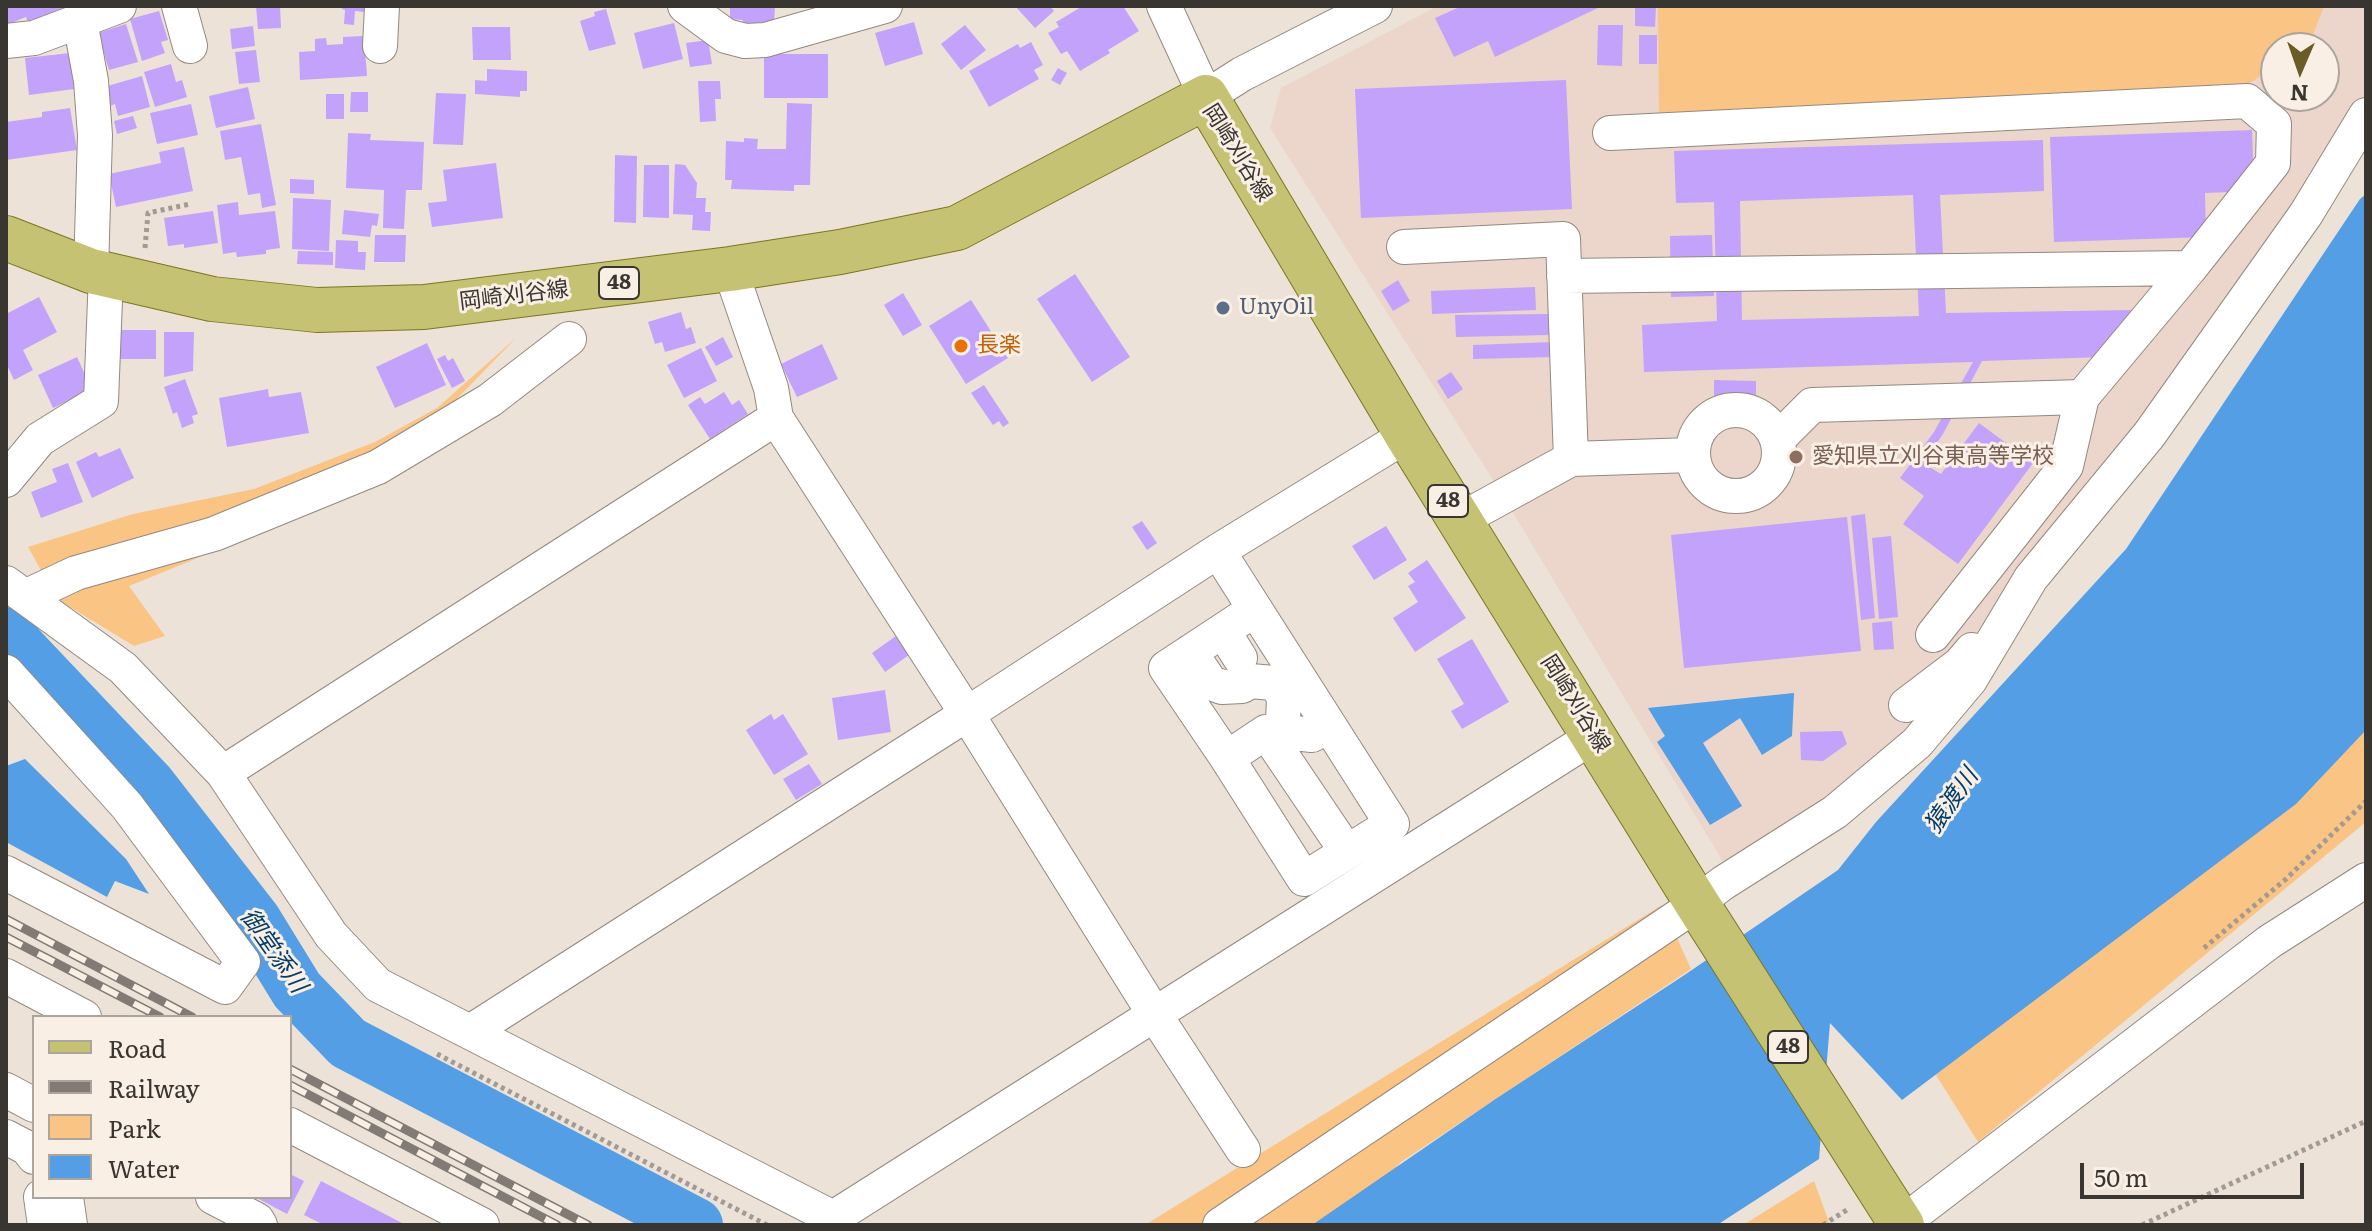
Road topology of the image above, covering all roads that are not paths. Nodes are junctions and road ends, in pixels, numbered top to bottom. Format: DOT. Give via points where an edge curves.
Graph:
graph roads {
  1 [pos="119,6"];
  2 [pos="179,6"];
  3 [pos="382,6"];
  4 [pos="685,6"];
  5 [pos="885,6"];
  6 [pos="1164,6"];
  7 [pos="1375,6"];
  8 [pos="80,21"];
  9 [pos="6,41"];
  10 [pos="190,46"];
  11 [pos="380,46"];
  12 [pos="1206,97"];
  13 [pos="2366,115"];
  14 [pos="1610,133"];
  15 [pos="6,238"];
  16 [pos="1404,247"];
  17 [pos="114,267"];
  18 [pos="2190,268"];
  19 [pos="730,269"];
  20 [pos="1564,276"];
  21 [pos="569,339"];
  22 [pos="2082,397"];
  23 [pos="776,418"];
  24 [pos="1407,435"];
  25 [pos="1777,440"];
  26 [pos="1692,455"];
  27 [pos="1571,459"];
  28 [pos="6,480"];
  29 [pos="1460,520"];
  30 [pos="1218,551"];
  31 [pos="2031,578"];
  32 [pos="15,590"];
  33 [pos="1254,610"];
  34 [pos="1933,635"];
  35 [pos="1190,652"];
  36 [pos="6,672"];
  37 [pos="1906,705"];
  38 [pos="967,714"];
  39 [pos="1594,736"];
  40 [pos="1224,737"];
  41 [pos="1335,737"];
  42 [pos="223,773"];
  43 [pos="1297,777"];
  44 [pos="1364,781"];
  45 [pos="1319,810"];
  46 [pos="1277,837"];
  47 [pos="1347,852"];
  48 [pos="6,873"];
  49 [pos="2366,880"];
  50 [pos="1696,902"];
  51 [pos="6,976"];
  52 [pos="80,1015"];
  53 [pos="1155,1015"];
  54 [pos="470,1032"];
  55 [pos="6,1090"];
  56 [pos="32,1104"];
  57 [pos="6,1114"];
  58 [pos="292,1126"];
  59 [pos="32,1128"];
  60 [pos="6,1137"];
  61 [pos="1243,1150"];
  62 [pos="32,1154"];
  63 [pos="41,1199"];
  64 [pos="66,1199"];
  65 [pos="217,1199"];
  66 [pos="1894,1214"];
  67 [pos="841,1221"];
  68 [pos="45,1225"];
  69 [pos="70,1225"];
  70 [pos="260,1225"];
  71 [pos="482,1225"];
  72 [pos="1220,1225"];
  1 -- 8 [label="street"];
  2 -- 10 [label="street"];
  3 -- 11 [label="street"];
  4 -- 5 [label="street" via="726,36 745,41"];
  6 -- 12 [label="street"];
  7 -- 12 [label="street"];
  8 -- 9 [label="street" via="34,38"];
  8 -- 17 [label="street"];
  12 -- 19 [label="main road, 岡崎刈谷線 / 48" via="957,228"];
  12 -- 24 [label="main road, 岡崎刈谷線 / 48"];
  13 -- 31 [label="street" via="2306,214 2149,435"];
  14 -- 18 [label="street" via="2247,101 2274,124 2273,163"];
  15 -- 17 [label="main road, 岡崎刈谷線 / 48"];
  16 -- 20 [label="street" via="1563,239"];
  17 -- 19 [label="main road, 岡崎刈谷線 / 48" via="212,299 317,310 424,307"];
  17 -- 28 [label="street" via="101,401 40,439"];
  18 -- 20 [label="street"];
  18 -- 22 [label="street"];
  19 -- 23 [label="street" via="771,388"];
  20 -- 27 [label="street"];
  21 -- 32 [label="street" via="490,400 378,467 214,534"];
  22 -- 25 [label="street" via="1812,405"];
  22 -- 34 [label="street" via="2066,466"];
  23 -- 38 [label="street"];
  23 -- 42 [label="street"];
  24 -- 29 [label="main road, 岡崎刈谷線 / 48"];
  24 -- 30 [label="street"];
  25 -- 26 [label="street" via="1752,413 1728,411 1699,431"];
  25 -- 26 [label="street" via="1773,475 1744,495 1709,487"];
  26 -- 27 [label="street"];
  27 -- 29 [label="street"];
  29 -- 39 [label="main road, 岡崎刈谷線 / 48"];
  30 -- 33 [label="street"];
  30 -- 38 [label="street"];
  31 -- 37 [label="street" via="1960,664"];
  31 -- 50 [label="street" via="1970,680 1917,743 1835,812"];
  32 -- 42 [label="street" via="123,668"];
  33 -- 35 [label="street" via="1231,644"];
  33 -- 41 [label="street"];
  35 -- 40 [label="street" via="1166,668"];
  35 -- 41 [label="street" via="1211,683 1273,683 1284,700 1286,727 1294,733"];
  36 -- 48 [label="street" via="127,806 243,962 225,987"];
  38 -- 53 [label="street"];
  38 -- 54 [label="street"];
  39 -- 50 [label="main road, 岡崎刈谷線 / 48"];
  39 -- 53 [label="street"];
  40 -- 43 [label="street" via="1266,732"];
  40 -- 46 [label="street"];
  41 -- 43 [label="street"];
  41 -- 44 [label="street"];
  42 -- 54 [label="street" via="331,935 378,985"];
  43 -- 45 [label="street"];
  44 -- 45 [label="street"];
  44 -- 47 [label="street" via="1392,824"];
  45 -- 46 [label="street"];
  45 -- 47 [label="street"];
  46 -- 47 [label="street" via="1304,879"];
  49 -- 66 [label="street" via="2269,942"];
  50 -- 66 [label="main road, 岡崎刈谷線 / 48"];
  50 -- 72 [label="street"];
  51 -- 52 [label="street"];
  53 -- 61 [label="street"];
  53 -- 67 [label="street"];
  54 -- 67 [label="street"];
  55 -- 56 [label="street"];
  57 -- 59 [label="street"];
  58 -- 71 [label="street"];
  60 -- 62 [label="street"];
  63 -- 68 [label="street"];
  64 -- 69 [label="street"];
  65 -- 70 [label="street"];
}
